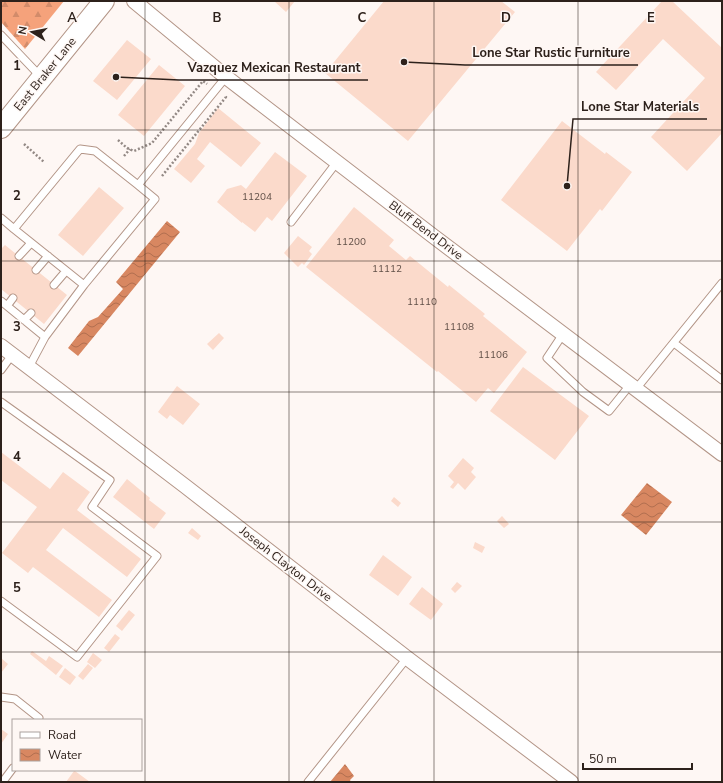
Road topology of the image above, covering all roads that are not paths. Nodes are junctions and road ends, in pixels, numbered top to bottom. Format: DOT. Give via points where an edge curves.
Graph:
graph roads {
  1 [pos="104,1"];
  2 [pos="134,1"];
  3 [pos="1,35"];
  4 [pos="226,77"];
  5 [pos="42,78"];
  6 [pos="1,128"];
  7 [pos="337,162"];
  8 [pos="138,185"];
  9 [pos="1,218"];
  10 [pos="291,222"];
  11 [pos="14,229"];
  12 [pos="31,242"];
  13 [pos="19,256"];
  14 [pos="48,256"];
  15 [pos="36,270"];
  16 [pos="66,271"];
  17 [pos="722,283"];
  18 [pos="54,285"];
  19 [pos="84,285"];
  20 [pos="13,298"];
  21 [pos="1,301"];
  22 [pos="7,306"];
  23 [pos="31,312"];
  24 [pos="24,320"];
  25 [pos="563,334"];
  26 [pos="45,337"];
  27 [pos="674,343"];
  28 [pos="1,346"];
  29 [pos="12,355"];
  30 [pos="29,367"];
  31 [pos="1,370"];
  32 [pos="722,380"];
  33 [pos="633,387"];
  34 [pos="1,402"];
  35 [pos="722,454"];
  36 [pos="1,601"];
  37 [pos="407,658"];
  38 [pos="1,697"];
  39 [pos="38,719"];
  40 [pos="12,769"];
  41 [pos="1,781"];
  42 [pos="308,782"];
  43 [pos="571,782"];
  1 -- 5 [label="main road, East Braker Lane"];
  2 -- 4 [label="street, Bluff Bend Drive"];
  3 -- 5 [label="lane"];
  4 -- 7 [label="street, Bluff Bend Drive"];
  4 -- 8 [label="lane"];
  5 -- 6 [label="main road, East Braker Lane"];
  7 -- 10 [label="lane"];
  7 -- 25 [label="street, Bluff Bend Drive"];
  8 -- 11 [label="lane" via="95,151 80,149"];
  8 -- 19 [label="lane" via="155,199"];
  9 -- 11 [label="lane"];
  11 -- 12 [label="lane"];
  12 -- 13 [label="lane"];
  12 -- 14 [label="lane"];
  14 -- 15 [label="lane"];
  14 -- 16 [label="lane"];
  16 -- 18 [label="lane"];
  16 -- 19 [label="lane"];
  17 -- 27 [label="lane"];
  19 -- 26 [label="lane"];
  20 -- 22 [label="lane"];
  21 -- 22 [label="lane"];
  22 -- 24 [label="lane"];
  23 -- 24 [label="lane"];
  24 -- 26 [label="lane"];
  25 -- 33 [label="street, Bluff Bend Drive"];
  25 -- 33 [label="lane" via="547,358 583,392 609,411"];
  26 -- 30 [label="lane"];
  27 -- 32 [label="lane"];
  27 -- 33 [label="lane"];
  28 -- 29 [label="street, Joseph Clayton Drive"];
  29 -- 30 [label="street, Joseph Clayton Drive"];
  29 -- 31 [label="lane"];
  30 -- 37 [label="street, Joseph Clayton Drive"];
  33 -- 35 [label="street, Bluff Bend Drive"];
  34 -- 36 [label="lane" via="110,480 92,507 157,556 77,657"];
  37 -- 42 [label="lane"];
  37 -- 43 [label="street, Joseph Clayton Drive"];
  38 -- 39 [label="lane" via="15,699"];
  40 -- 41 [label="lane"];
}
